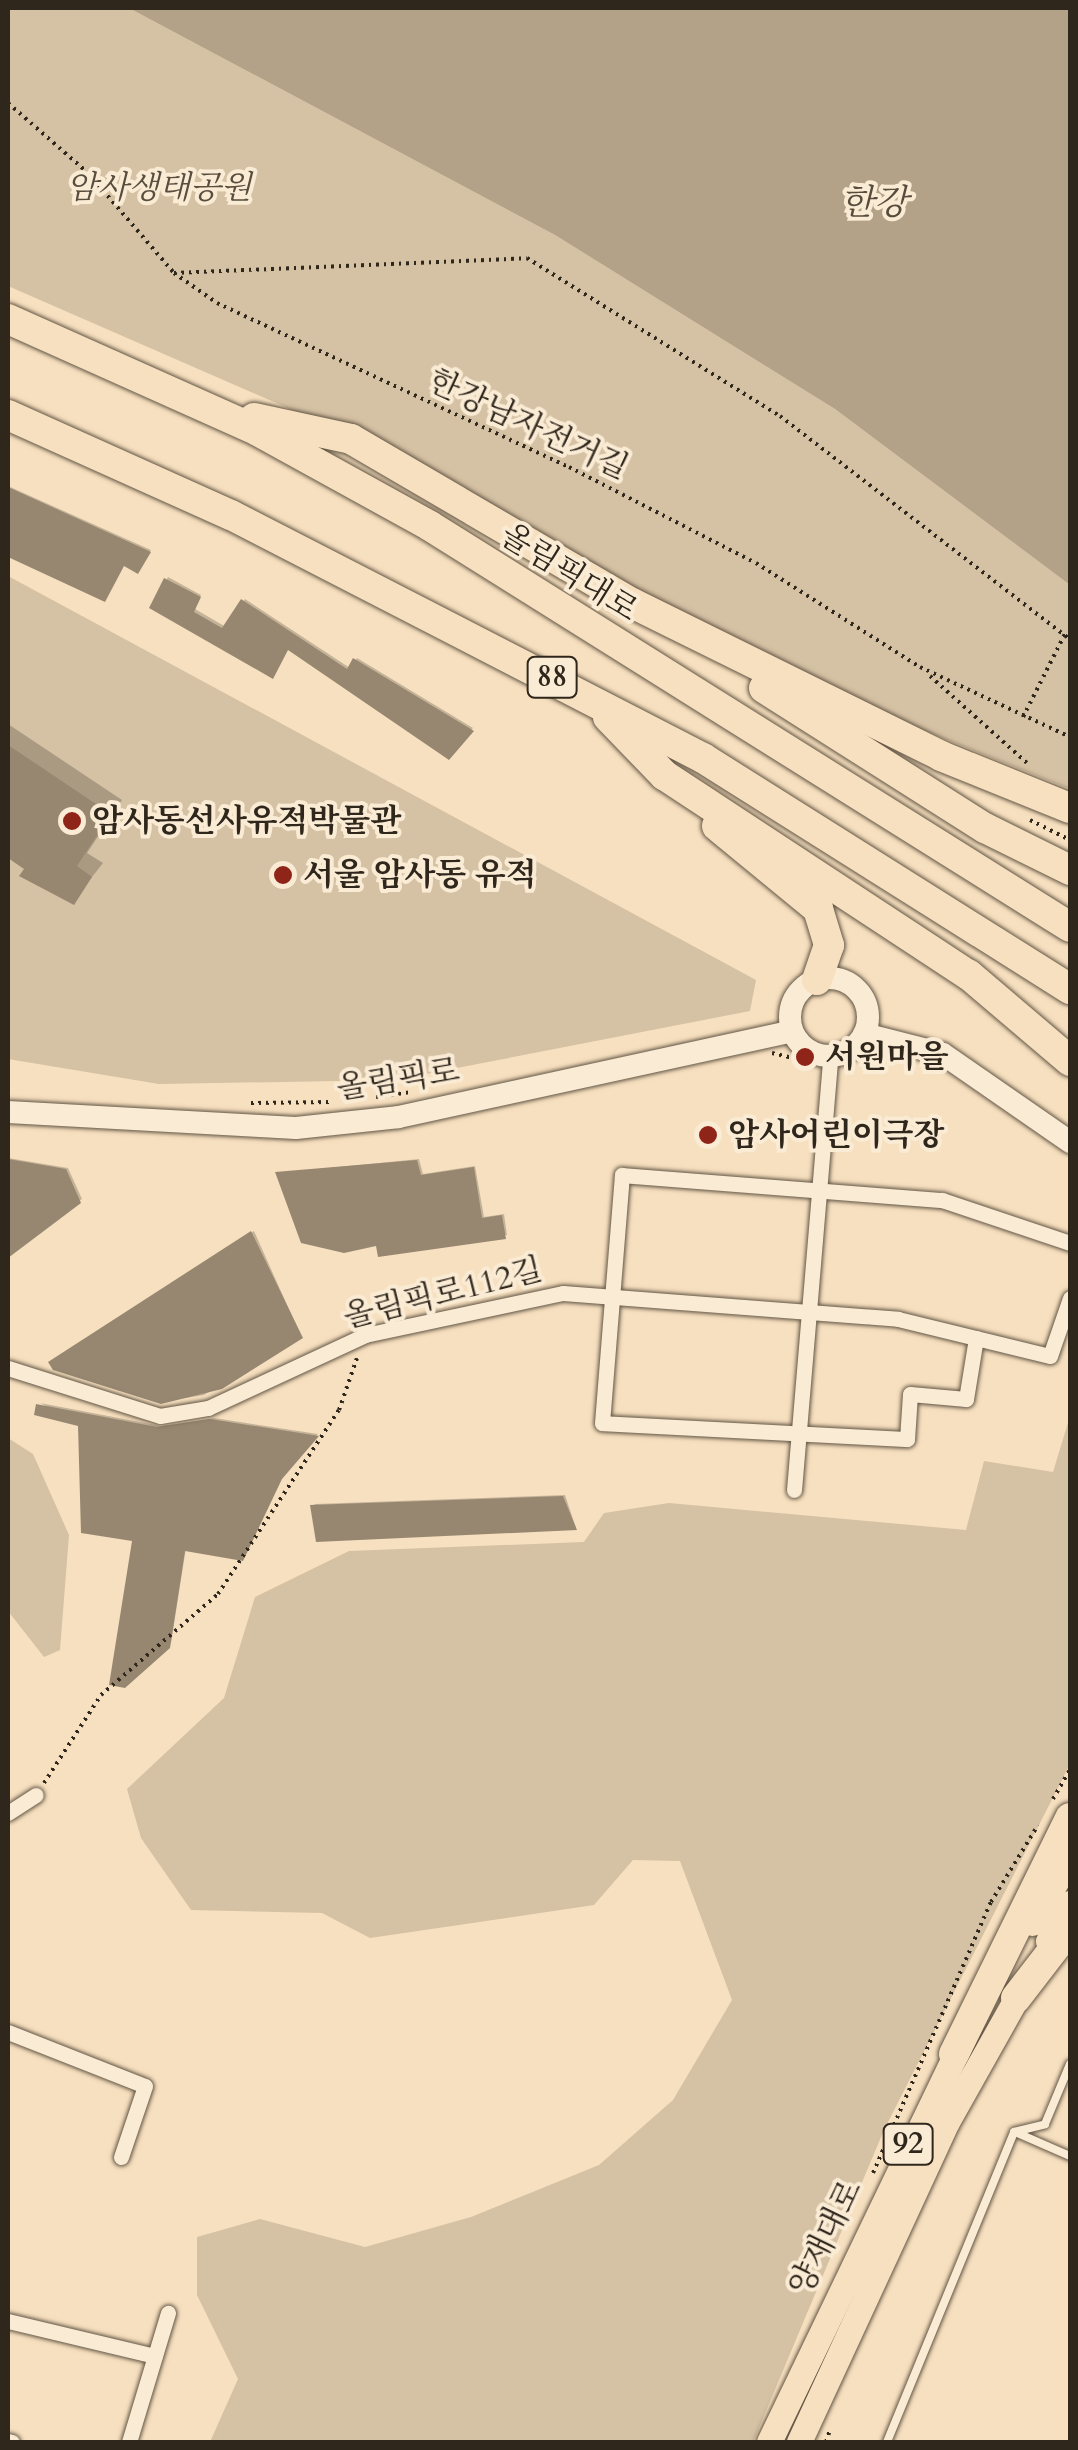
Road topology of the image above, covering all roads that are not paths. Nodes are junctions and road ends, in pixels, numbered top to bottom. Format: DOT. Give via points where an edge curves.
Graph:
graph roads {
  1 [pos="8,319"];
  2 [pos="207,407"];
  3 [pos="8,415"];
  4 [pos="632,603"];
  5 [pos="588,696"];
  6 [pos="664,775"];
  7 [pos="1070,808"];
  8 [pos="1070,870"];
  9 [pos="1070,927"];
  10 [pos="817,980"];
  11 [pos="1070,989"];
  12 [pos="792,1030"];
  13 [pos="867,1043"];
  14 [pos="829,1060"];
  15 [pos="1070,1060"];
  16 [pos="8,1112"];
  17 [pos="1070,1142"];
  18 [pos="818,1191"];
  19 [pos="1070,1243"];
  20 [pos="612,1296"];
  21 [pos="1070,1298"];
  22 [pos="809,1311"];
  23 [pos="976,1338"];
  24 [pos="8,1368"];
  25 [pos="799,1434"];
  26 [pos="794,1490"];
  27 [pos="36,1795"];
  28 [pos="8,1814"];
  29 [pos="1054,1814"];
  30 [pos="1070,1858"];
  31 [pos="1070,1903"];
  32 [pos="1070,1928"];
  33 [pos="1016,1998"];
  34 [pos="8,2032"];
  35 [pos="954,2054"];
  36 [pos="1070,2064"];
  37 [pos="1014,2132"];
  38 [pos="1070,2156"];
  39 [pos="121,2157"];
  40 [pos="168,2313"];
  41 [pos="8,2321"];
  42 [pos="155,2356"];
  43 [pos="129,2442"];
  44 [pos="769,2442"];
  45 [pos="799,2442"];
  46 [pos="888,2442"];
  1 -- 2 [label="highway, 올림픽대로 / 88"];
  2 -- 4 [label="highway" via="351,440"];
  2 -- 9 [label="highway, 올림픽대로 / 88" via="430,526"];
  3 -- 5 [label="highway, 88" via="231,515"];
  4 -- 7 [label="highway" via="942,756"];
  4 -- 8 [label="highway" via="898,774"];
  5 -- 6 [label="highway"];
  5 -- 11 [label="highway, 88"];
  6 -- 10 [label="highway" via="818,910 829,944"];
  6 -- 15 [label="highway" via="969,974"];
  10 -- 12 [label="main road" via="792,1006"];
  10 -- 13 [label="main road" via="842,981 861,996"];
  12 -- 14 [label="main road" via="807,1050"];
  12 -- 16 [label="main road, 올림픽로" via="399,1117 296,1128"];
  13 -- 14 [label="main road"];
  13 -- 17 [label="main road" via="943,1054"];
  14 -- 18 [label="street"];
  18 -- 19 [label="street" via="942,1200"];
  18 -- 20 [label="street" via="622,1175"];
  18 -- 22 [label="street"];
  20 -- 22 [label="street, 올림픽로112길"];
  20 -- 24 [label="street, 올림픽로112길" via="563,1293 365,1335 208,1408 160,1416"];
  20 -- 25 [label="street" via="602,1423"];
  21 -- 23 [label="street, 올림픽로112길" via="1050,1356"];
  22 -- 23 [label="street, 올림픽로112길"];
  22 -- 25 [label="street"];
  23 -- 25 [label="street" via="966,1400 910,1394 906,1439"];
  25 -- 26 [label="street"];
  27 -- 28 [label="street"];
  29 -- 35 [label="highway"];
  30 -- 35 [label="main road, 양재대로 / 92"];
  31 -- 33 [label="main road, 양재대로 / 92"];
  32 -- 33 [label="highway"];
  33 -- 45 [label="main road, 양재대로 / 92" via="939,2139"];
  34 -- 39 [label="street" via="145,2086"];
  35 -- 44 [label="main road, 양재대로 / 92"];
  36 -- 37 [label="lane" via="1045,2124"];
  37 -- 38 [label="lane"];
  37 -- 46 [label="lane"];
  40 -- 42 [label="street"];
  41 -- 42 [label="street"];
  42 -- 43 [label="street"];
}
